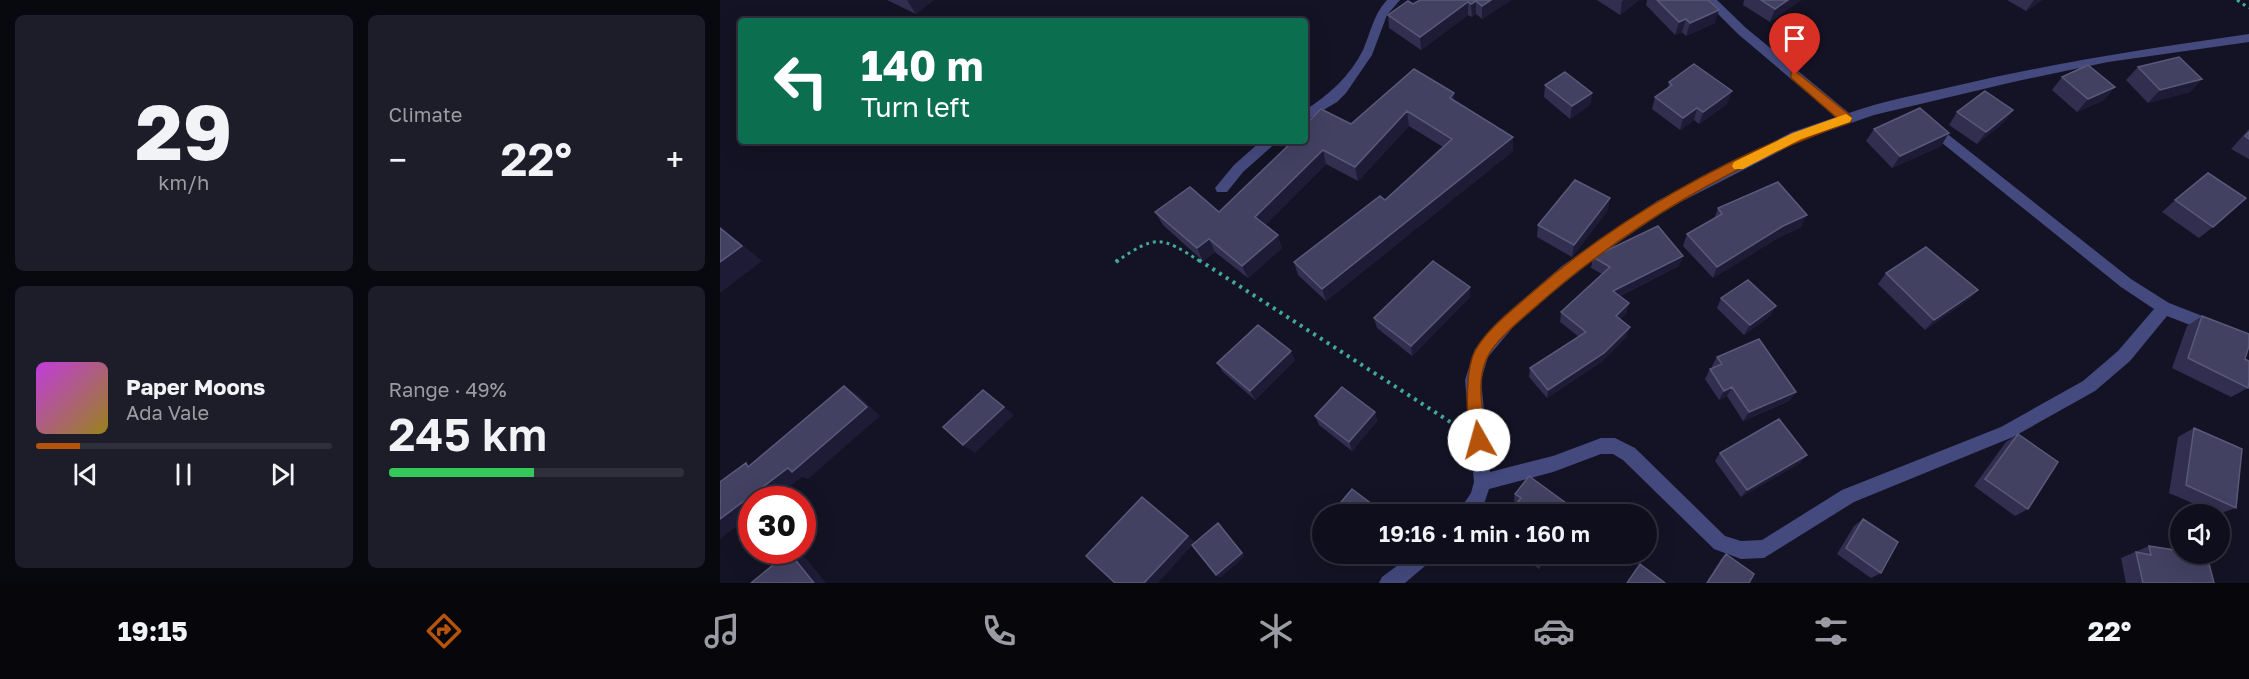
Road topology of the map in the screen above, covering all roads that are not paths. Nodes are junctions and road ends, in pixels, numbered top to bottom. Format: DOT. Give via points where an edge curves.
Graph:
graph roads {
  1 [pos="1394,0"];
  2 [pos="1710,0"];
  3 [pos="2249,38"];
  4 [pos="1902,103"];
  5 [pos="1308,115"];
  6 [pos="1846,119"];
  7 [pos="1266,144"];
  8 [pos="1222,188"];
  9 [pos="2164,308"];
  10 [pos="2249,341"];
  11 [pos="1483,482"];
  12 [pos="1473,504"];
  13 [pos="1414,564"];
  14 [pos="1388,583"];
  1 -- 5 [label="street" via="1382,13 1368,52 1341,90"];
  2 -- 6 [label="street"];
  3 -- 4 [label="street" via="2108,58"];
  4 -- 6 [label="street"];
  4 -- 9 [label="street" via="2126,283"];
  6 -- 11 [label="street" via="1797,136 1662,204 1567,270 1509,321 1480,354 1473,380"];
  7 -- 8 [label="street" via="1245,160"];
  9 -- 10 [label="street"];
  9 -- 11 [label="street" via="2124,356 2089,386 2007,432 1848,496 1764,549 1741,550 1720,543 1629,454 1615,446 1601,446 1553,464"];
  11 -- 12 [label="street"];
  13 -- 14 [label="street"];
}
